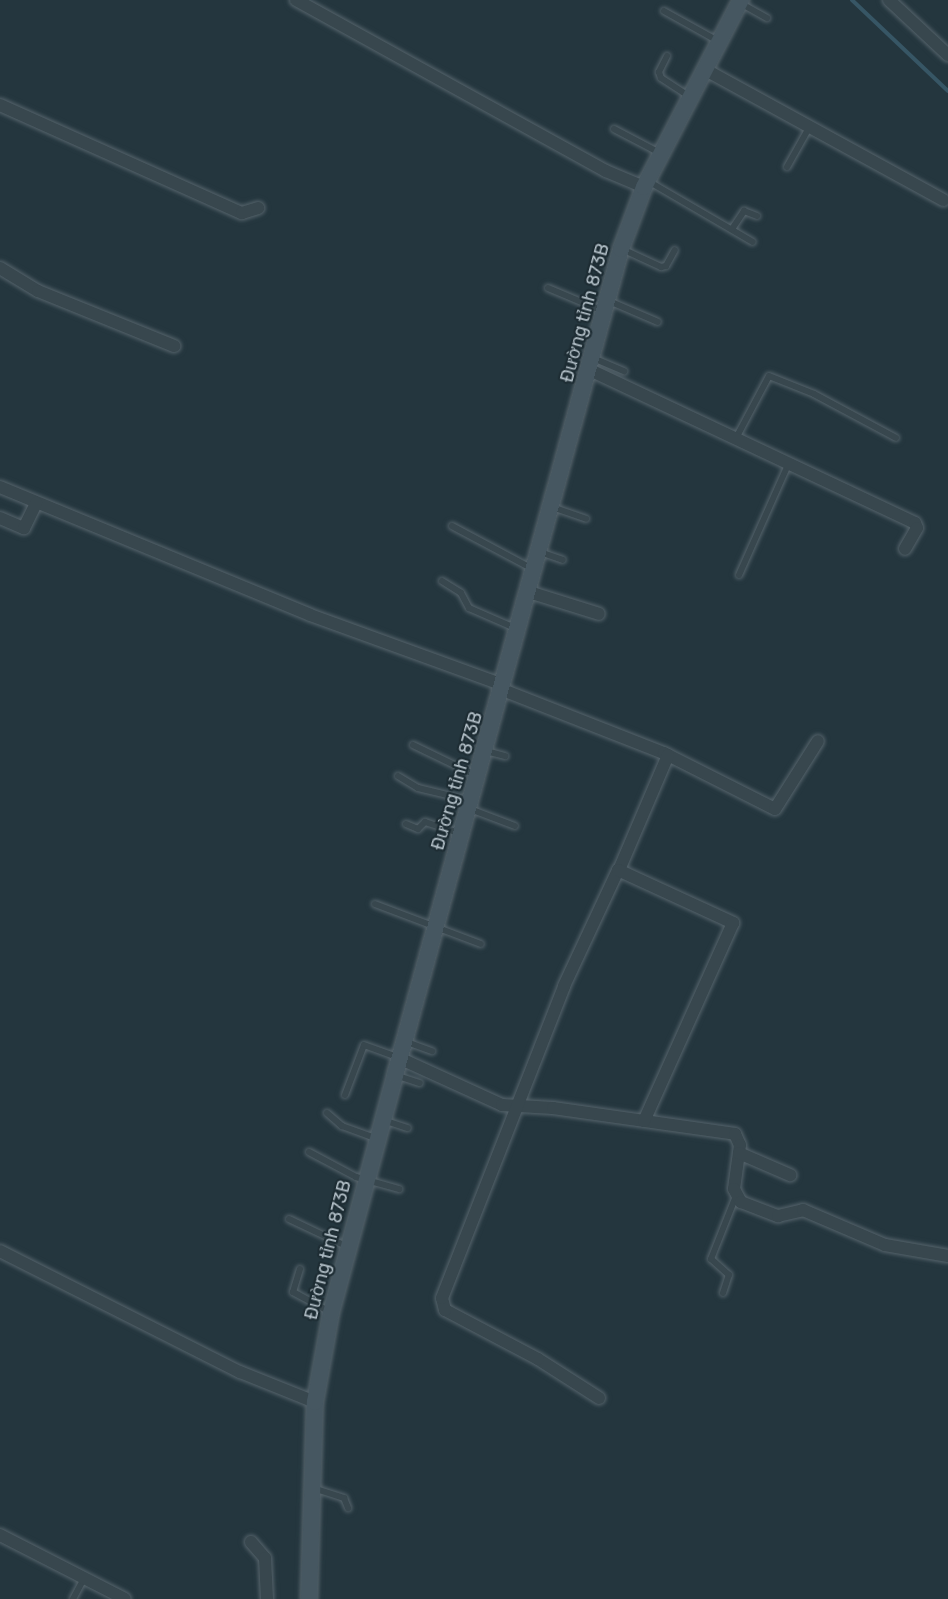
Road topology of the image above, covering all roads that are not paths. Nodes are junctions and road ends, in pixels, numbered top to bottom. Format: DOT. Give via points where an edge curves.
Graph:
graph roads {
  1 [pos="296,0"];
  2 [pos="889,0"];
  3 [pos="740,1"];
  4 [pos="664,11"];
  5 [pos="767,18"];
  6 [pos="718,42"];
  7 [pos="948,55"];
  8 [pos="667,56"];
  9 [pos="704,69"];
  10 [pos="690,96"];
  11 [pos="0,105"];
  12 [pos="810,126"];
  13 [pos="614,129"];
  14 [pos="661,154"];
  15 [pos="787,167"];
  16 [pos="646,184"];
  17 [pos="943,200"];
  18 [pos="258,208"];
  19 [pos="757,216"];
  20 [pos="732,229"];
  21 [pos="753,242"];
  22 [pos="621,249"];
  23 [pos="675,250"];
  24 [pos="0,268"];
  25 [pos="548,288"];
  26 [pos="604,306"];
  27 [pos="658,322"];
  28 [pos="174,346"];
  29 [pos="591,364"];
  30 [pos="624,371"];
  31 [pos="896,438"];
  32 [pos="735,440"];
  33 [pos="788,465"];
  34 [pos="0,487"];
  35 [pos="36,502"];
  36 [pos="552,507"];
  37 [pos="0,518"];
  38 [pos="586,519"];
  39 [pos="452,526"];
  40 [pos="905,549"];
  41 [pos="539,552"];
  42 [pos="563,560"];
  43 [pos="535,570"];
  44 [pos="739,575"];
  45 [pos="442,581"];
  46 [pos="529,592"];
  47 [pos="599,614"];
  48 [pos="519,629"];
  49 [pos="503,688"];
  50 [pos="818,741"];
  51 [pos="412,745"];
  52 [pos="486,750"];
  53 [pos="668,755"];
  54 [pos="506,756"];
  55 [pos="398,776"];
  56 [pos="478,776"];
  57 [pos="470,805"];
  58 [pos="406,824"];
  59 [pos="515,826"];
  60 [pos="462,834"];
  61 [pos="619,870"];
  62 [pos="375,904"];
  63 [pos="436,928"];
  64 [pos="481,944"];
  65 [pos="404,1041"];
  66 [pos="432,1051"];
  67 [pos="399,1058"];
  68 [pos="394,1075"];
  69 [pos="420,1083"];
  70 [pos="345,1095"];
  71 [pos="516,1107"];
  72 [pos="327,1113"];
  73 [pos="382,1120"];
  74 [pos="644,1121"];
  75 [pos="408,1128"];
  76 [pos="377,1140"];
  77 [pos="309,1152"];
  78 [pos="739,1153"];
  79 [pos="790,1175"];
  80 [pos="366,1181"];
  81 [pos="399,1189"];
  82 [pos="736,1197"];
  83 [pos="289,1219"];
  84 [pos="349,1247"];
  85 [pos="0,1251"];
  86 [pos="948,1256"];
  87 [pos="300,1269"];
  88 [pos="723,1293"];
  89 [pos="331,1313"];
  90 [pos="599,1398"];
  91 [pos="315,1402"];
  92 [pos="310,1487"];
  93 [pos="348,1508"];
  94 [pos="0,1535"];
  95 [pos="251,1542"];
  96 [pos="84,1578"];
  97 [pos="74,1599"];
  98 [pos="125,1599"];
  99 [pos="267,1599"];
  100 [pos="309,1599"];
  1 -- 16 [label="street" via="606,171"];
  2 -- 7 [label="street"];
  3 -- 5 [label="lane"];
  3 -- 6 [label="main road, Đường tỉnh 873B"];
  4 -- 6 [label="lane"];
  6 -- 9 [label="main road, Đường tỉnh 873B"];
  8 -- 10 [label="lane" via="659,72 661,78"];
  9 -- 10 [label="main road, Đường tỉnh 873B"];
  9 -- 12 [label="street"];
  10 -- 14 [label="main road, Đường tỉnh 873B"];
  11 -- 18 [label="street" via="242,213"];
  12 -- 15 [label="lane"];
  12 -- 17 [label="street"];
  13 -- 14 [label="lane"];
  14 -- 16 [label="main road, Đường tỉnh 873B"];
  16 -- 20 [label="lane"];
  16 -- 22 [label="main road, Đường tỉnh 873B"];
  19 -- 20 [label="lane" via="744,211"];
  20 -- 21 [label="lane"];
  22 -- 23 [label="lane" via="661,267 666,266"];
  22 -- 26 [label="main road, Đường tỉnh 873B"];
  24 -- 28 [label="street" via="38,291"];
  25 -- 26 [label="lane"];
  26 -- 27 [label="lane"];
  26 -- 29 [label="main road, Đường tỉnh 873B"];
  29 -- 30 [label="lane"];
  29 -- 32 [label="street"];
  29 -- 36 [label="main road, Đường tỉnh 873B"];
  31 -- 32 [label="lane" via="814,394 769,376"];
  32 -- 33 [label="street"];
  33 -- 40 [label="street" via="915,523 917,528"];
  33 -- 44 [label="lane"];
  34 -- 35 [label="street"];
  35 -- 37 [label="street" via="24,528"];
  35 -- 49 [label="street"];
  36 -- 38 [label="lane"];
  36 -- 41 [label="main road, Đường tỉnh 873B"];
  39 -- 43 [label="lane"];
  41 -- 42 [label="lane"];
  41 -- 43 [label="main road, Đường tỉnh 873B"];
  43 -- 46 [label="main road, Đường tỉnh 873B"];
  45 -- 48 [label="lane" via="461,593 469,608"];
  46 -- 47 [label="street"];
  46 -- 48 [label="main road, Đường tỉnh 873B"];
  48 -- 49 [label="main road, Đường tỉnh 873B"];
  49 -- 52 [label="main road, Đường tỉnh 873B"];
  49 -- 53 [label="street"];
  50 -- 53 [label="street" via="776,809"];
  51 -- 56 [label="lane"];
  52 -- 54 [label="lane"];
  52 -- 56 [label="main road, Đường tỉnh 873B"];
  53 -- 61 [label="street"];
  55 -- 57 [label="lane" via="418,788"];
  56 -- 57 [label="main road, Đường tỉnh 873B"];
  57 -- 59 [label="lane"];
  57 -- 60 [label="main road, Đường tỉnh 873B"];
  58 -- 60 [label="lane" via="418,829 426,822"];
  60 -- 63 [label="main road, Đường tỉnh 873B"];
  61 -- 71 [label="street" via="564,986"];
  61 -- 74 [label="street" via="733,923"];
  62 -- 63 [label="lane"];
  63 -- 64 [label="lane"];
  63 -- 65 [label="main road, Đường tỉnh 873B"];
  65 -- 66 [label="lane"];
  65 -- 67 [label="main road, Đường tỉnh 873B"];
  67 -- 68 [label="main road, Đường tỉnh 873B"];
  67 -- 70 [label="lane" via="364,1045"];
  67 -- 71 [label="street" via="492,1101"];
  68 -- 69 [label="lane"];
  68 -- 73 [label="main road, Đường tỉnh 873B"];
  71 -- 74 [label="street" via="553,1108"];
  71 -- 90 [label="street" via="460,1246 442,1298 443,1308 538,1359"];
  72 -- 76 [label="lane" via="342,1126"];
  73 -- 75 [label="lane"];
  73 -- 76 [label="main road, Đường tỉnh 873B"];
  74 -- 78 [label="street" via="735,1134 741,1145"];
  76 -- 80 [label="main road, Đường tỉnh 873B"];
  77 -- 80 [label="lane"];
  78 -- 79 [label="street"];
  78 -- 82 [label="street" via="733,1178"];
  80 -- 81 [label="lane"];
  80 -- 84 [label="main road, Đường tỉnh 873B"];
  82 -- 86 [label="street" via="778,1216 803,1210 885,1245"];
  82 -- 88 [label="lane" via="711,1259 729,1275"];
  83 -- 84 [label="lane"];
  84 -- 89 [label="main road, Đường tỉnh 873B"];
  85 -- 91 [label="street" via="240,1372"];
  87 -- 89 [label="lane" via="293,1292"];
  89 -- 91 [label="main road, Đường tỉnh 873B"];
  91 -- 92 [label="main road, Đường tỉnh 873B"];
  92 -- 93 [label="lane" via="344,1498"];
  92 -- 100 [label="main road, Đường tỉnh 873B"];
  94 -- 96 [label="street"];
  95 -- 99 [label="street" via="265,1558"];
  96 -- 97 [label="lane"];
  96 -- 98 [label="street"];
}
